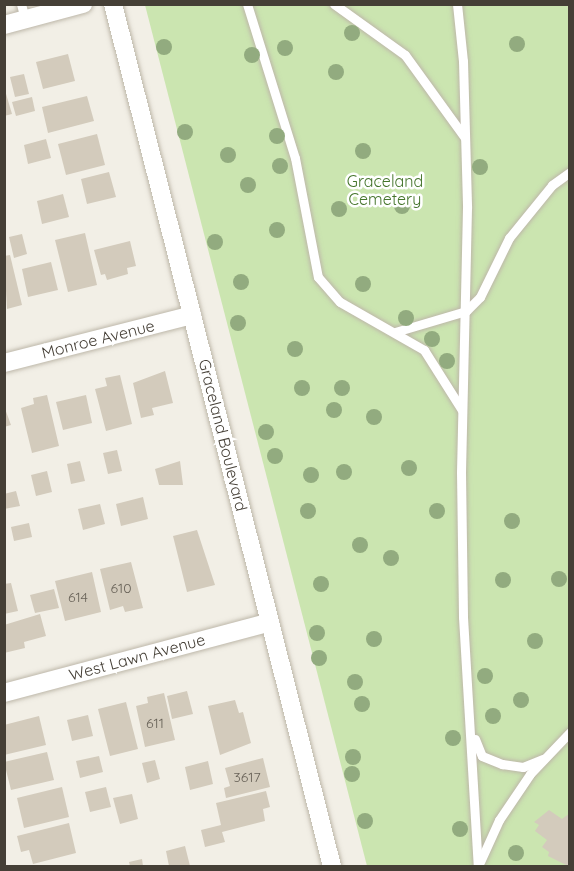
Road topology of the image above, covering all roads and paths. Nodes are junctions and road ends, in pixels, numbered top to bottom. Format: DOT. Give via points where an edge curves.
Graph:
graph roads {
  1 [pos="83,4"];
  2 [pos="113,4"];
  3 [pos="247,4"];
  4 [pos="334,4"];
  5 [pos="457,4"];
  6 [pos="23,12"];
  7 [pos="4,25"];
  8 [pos="465,139"];
  9 [pos="570,172"];
  10 [pos="466,311"];
  11 [pos="192,315"];
  12 [pos="395,332"];
  13 [pos="4,363"];
  14 [pos="464,412"];
  15 [pos="270,622"];
  16 [pos="4,693"];
  17 [pos="471,732"];
  18 [pos="570,732"];
  19 [pos="546,758"];
  20 [pos="332,867"];
  21 [pos="478,867"];
  1 -- 6 [label="street"];
  2 -- 11 [label="street, Graceland Boulevard"];
  3 -- 12 [label="lane" via="295,158 318,277 340,302"];
  4 -- 8 [label="lane" via="405,55 438,95"];
  5 -- 8 [label="lane"];
  6 -- 7 [label="street"];
  8 -- 10 [label="lane"];
  9 -- 10 [label="lane" via="552,185 509,238 480,297"];
  10 -- 12 [label="lane"];
  10 -- 14 [label="lane"];
  11 -- 13 [label="street, Monroe Avenue"];
  11 -- 15 [label="street, Graceland Boulevard"];
  12 -- 14 [label="lane" via="424,350"];
  14 -- 17 [label="lane" via="463,617"];
  15 -- 16 [label="street, West Lawn Avenue"];
  15 -- 20 [label="street, Graceland Boulevard"];
  17 -- 19 [label="lane" via="482,756 502,764 523,767"];
  17 -- 21 [label="lane"];
  18 -- 19 [label="lane"];
  19 -- 21 [label="lane" via="499,820"];
}
